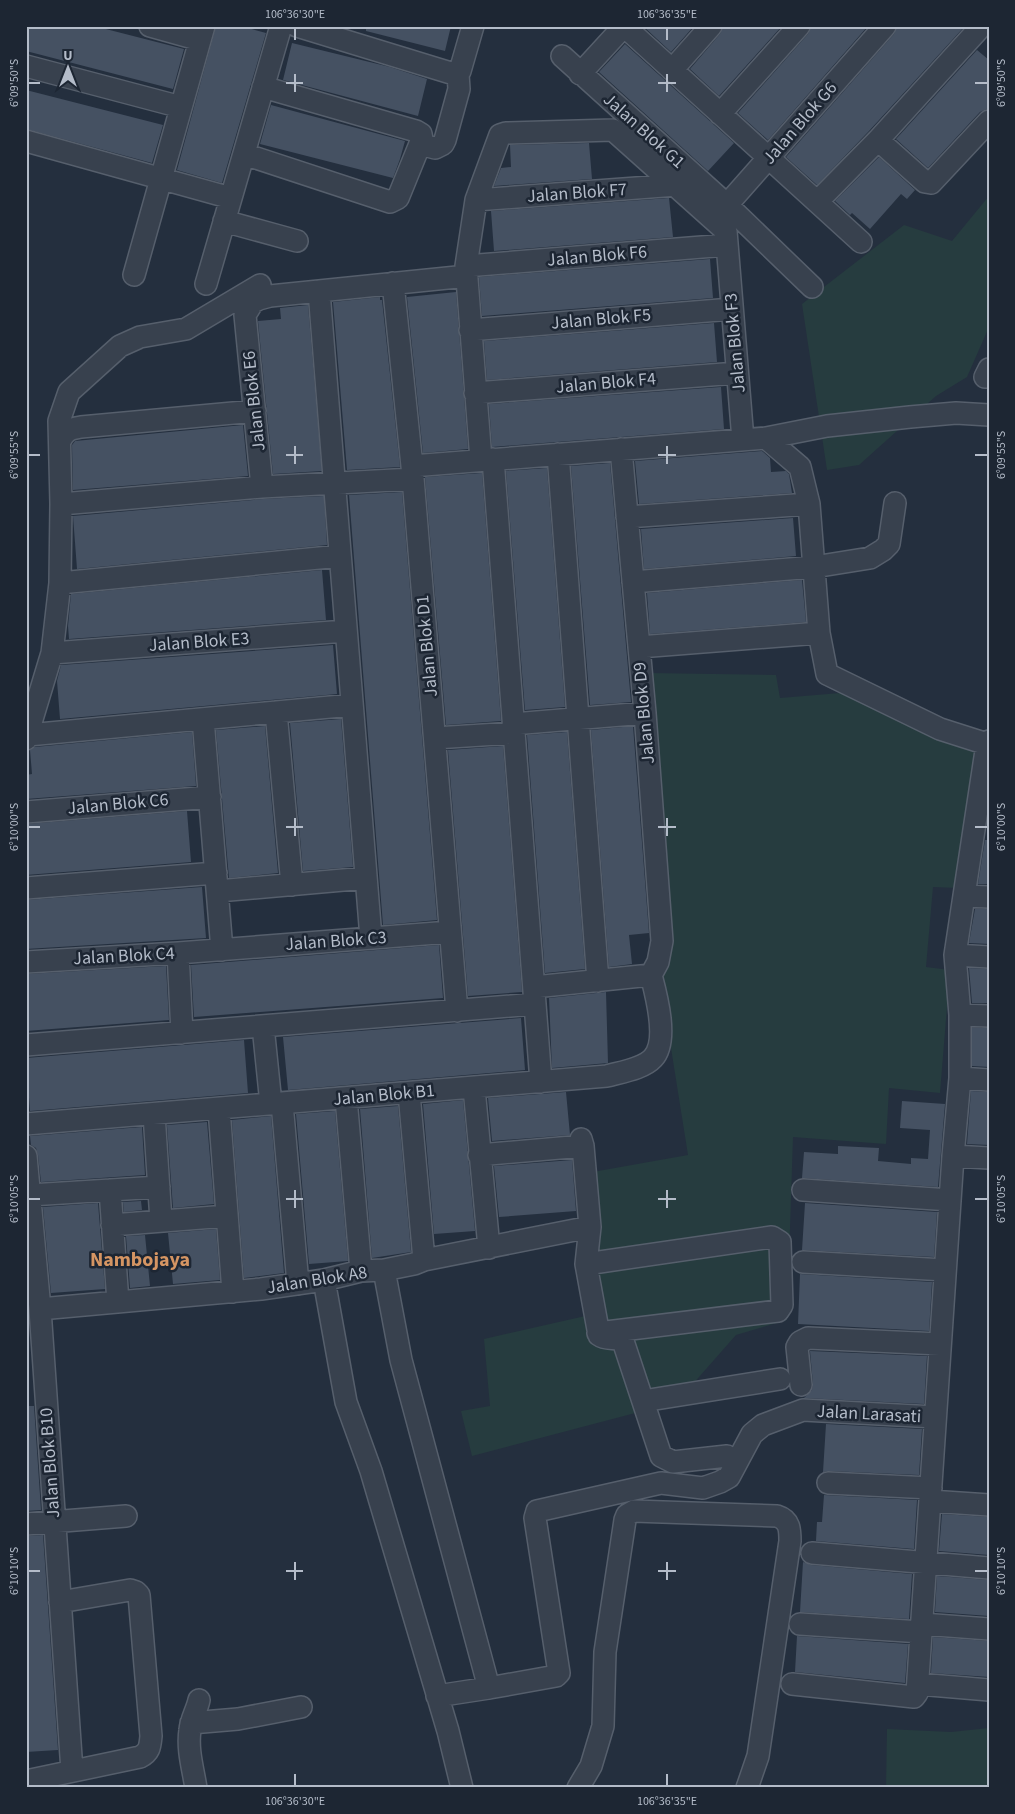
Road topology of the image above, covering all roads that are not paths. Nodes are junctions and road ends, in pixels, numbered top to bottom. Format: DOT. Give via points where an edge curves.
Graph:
graph roads {
  1 [pos="152,26"];
  2 [pos="281,26"];
  3 [pos="297,26"];
  4 [pos="472,26"];
  5 [pos="624,26"];
  6 [pos="711,26"];
  7 [pos="799,26"];
  8 [pos="885,26"];
  9 [pos="980,32"];
  10 [pos="202,33"];
  11 [pos="562,56"];
  12 [pos="26,66"];
  13 [pos="672,70"];
  14 [pos="458,74"];
  15 [pos="580,74"];
  16 [pos="263,87"];
  17 [pos="181,107"];
  18 [pos="720,114"];
  19 [pos="989,121"];
  20 [pos="878,140"];
  21 [pos="26,141"];
  22 [pos="420,144"];
  23 [pos="244,154"];
  24 [pos="769,158"];
  25 [pos="161,179"];
  26 [pos="677,185"];
  27 [pos="231,198"];
  28 [pos="476,200"];
  29 [pos="817,202"];
  30 [pos="721,212"];
  31 [pos="224,221"];
  32 [pos="297,241"];
  33 [pos="861,242"];
  34 [pos="727,245"];
  35 [pos="467,271"];
  36 [pos="134,275"];
  37 [pos="393,282"];
  38 [pos="206,284"];
  39 [pos="260,285"];
  40 [pos="812,287"];
  41 [pos="319,291"];
  42 [pos="732,308"];
  43 [pos="245,315"];
  44 [pos="470,330"];
  45 [pos="737,372"];
  46 [pos="475,393"];
  47 [pos="255,411"];
  48 [pos="989,415"];
  49 [pos="766,438"];
  50 [pos="743,440"];
  51 [pos="60,441"];
  52 [pos="621,449"];
  53 [pos="558,454"];
  54 [pos="487,459"];
  55 [pos="413,472"];
  56 [pos="336,483"];
  57 [pos="262,488"];
  58 [pos="895,503"];
  59 [pos="61,504"];
  60 [pos="809,504"];
  61 [pos="627,517"];
  62 [pos="340,556"];
  63 [pos="814,567"];
  64 [pos="60,582"];
  65 [pos="633,582"];
  66 [pos="346,631"];
  67 [pos="819,633"];
  68 [pos="639,647"];
  69 [pos="52,654"];
  70 [pos="352,705"];
  71 [pos="276,712"];
  72 [pos="645,714"];
  73 [pos="203,719"];
  74 [pos="578,719"];
  75 [pos="513,728"];
  76 [pos="27,737"];
  77 [pos="435,738"];
  78 [pos="988,742"];
  79 [pos="984,784"];
  80 [pos="210,797"];
  81 [pos="26,812"];
  82 [pos="981,839"];
  83 [pos="366,878"];
  84 [pos="217,882"];
  85 [pos="292,885"];
  86 [pos="26,888"];
  87 [pos="964,896"];
  88 [pos="989,897"];
  89 [pos="450,932"];
  90 [pos="371,938"];
  91 [pos="222,950"];
  92 [pos="178,953"];
  93 [pos="956,955"];
  94 [pos="989,958"];
  95 [pos="26,962"];
  96 [pos="651,975"];
  97 [pos="598,981"];
  98 [pos="534,996"];
  99 [pos="457,1010"];
  100 [pos="960,1015"];
  101 [pos="989,1016"];
  102 [pos="263,1026"];
  103 [pos="182,1033"];
  104 [pos="26,1045"];
  105 [pos="960,1078"];
  106 [pos="989,1080"];
  107 [pos="541,1082"];
  108 [pos="474,1088"];
  109 [pos="410,1093"];
  110 [pos="346,1098"];
  111 [pos="277,1104"];
  112 [pos="219,1108"];
  113 [pos="154,1114"];
  114 [pos="26,1124"];
  115 [pos="479,1155"];
  116 [pos="26,1156"];
  117 [pos="953,1156"];
  118 [pos="989,1158"];
  119 [pos="159,1187"];
  120 [pos="110,1190"];
  121 [pos="803,1190"];
  122 [pos="30,1195"];
  123 [pos="950,1200"];
  124 [pos="227,1216"];
  125 [pos="161,1221"];
  126 [pos="112,1224"];
  127 [pos="590,1228"];
  128 [pos="489,1248"];
  129 [pos="31,1254"];
  130 [pos="424,1260"];
  131 [pos="803,1262"];
  132 [pos="586,1264"];
  133 [pos="384,1270"];
  134 [pos="945,1270"];
  135 [pos="361,1271"];
  136 [pos="324,1280"];
  137 [pos="298,1284"];
  138 [pos="233,1292"];
  139 [pos="118,1302"];
  140 [pos="40,1309"];
  141 [pos="598,1333"];
  142 [pos="940,1344"];
  143 [pos="780,1379"];
  144 [pos="801,1385"];
  145 [pos="643,1401"];
  146 [pos="935,1417"];
  147 [pos="727,1456"];
  148 [pos="828,1483"];
  149 [pos="930,1494"];
  150 [pos="989,1505"];
  151 [pos="126,1516"];
  152 [pos="54,1521"];
  153 [pos="26,1524"];
  154 [pos="812,1553"];
  155 [pos="926,1564"];
  156 [pos="989,1568"];
  157 [pos="60,1602"];
  158 [pos="800,1624"];
  159 [pos="922,1628"];
  160 [pos="989,1629"];
  161 [pos="792,1684"];
  162 [pos="918,1684"];
  163 [pos="489,1688"];
  164 [pos="989,1690"];
  165 [pos="437,1696"];
  166 [pos="199,1700"];
  167 [pos="301,1708"];
  168 [pos="191,1723"];
  169 [pos="72,1772"];
  170 [pos="26,1781"];
  171 [pos="196,1788"];
  172 [pos="462,1788"];
  173 [pos="578,1788"];
  174 [pos="747,1788"];
  1 -- 10 [label="street"];
  2 -- 16 [label="street"];
  3 -- 14 [label="street"];
  4 -- 14 [label="street"];
  5 -- 13 [label="street"];
  5 -- 15 [label="street"];
  6 -- 13 [label="street"];
  7 -- 18 [label="street"];
  8 -- 24 [label="street, Jalan Blok G6"];
  9 -- 20 [label="street"];
  10 -- 17 [label="street"];
  11 -- 15 [label="street, Jalan Blok G1"];
  12 -- 17 [label="street"];
  13 -- 18 [label="street"];
  14 -- 22 [label="street" via="458,89 443,144 435,148"];
  15 -- 30 [label="street, Jalan Blok G1"];
  16 -- 22 [label="street" via="416,131 421,134"];
  16 -- 23 [label="street"];
  17 -- 25 [label="street"];
  18 -- 24 [label="street"];
  19 -- 20 [label="street" via="928,184"];
  20 -- 29 [label="street"];
  21 -- 25 [label="street"];
  22 -- 23 [label="street" via="398,198 390,202"];
  23 -- 27 [label="street"];
  24 -- 29 [label="street"];
  24 -- 30 [label="street, Jalan Blok G6"];
  25 -- 27 [label="street"];
  25 -- 36 [label="street"];
  26 -- 28 [label="street, Jalan Blok F7"];
  26 -- 28 [label="street" via="613,130 506,133 500,136"];
  26 -- 30 [label="street"];
  27 -- 31 [label="street"];
  28 -- 35 [label="street"];
  29 -- 33 [label="street"];
  30 -- 34 [label="street, Jalan Blok F3"];
  30 -- 40 [label="street"];
  31 -- 32 [label="street"];
  31 -- 38 [label="street"];
  34 -- 35 [label="street, Jalan Blok F6"];
  34 -- 42 [label="street, Jalan Blok F3"];
  35 -- 37 [label="street, Jalan Blok F6"];
  35 -- 44 [label="street"];
  37 -- 41 [label="street, Jalan Blok F6"];
  37 -- 55 [label="street, Jalan Blok D1"];
  39 -- 51 [label="street" via="186,329 140,337 120,346 69,392 59,421"];
  41 -- 43 [label="street, Jalan Blok F6" via="259,299 253,302"];
  41 -- 56 [label="street"];
  42 -- 44 [label="street, Jalan Blok F5"];
  42 -- 45 [label="street, Jalan Blok F3"];
  43 -- 47 [label="street, Jalan Blok E6"];
  44 -- 46 [label="street"];
  45 -- 46 [label="street, Jalan Blok F4"];
  45 -- 50 [label="street, Jalan Blok F3"];
  46 -- 54 [label="street"];
  47 -- 51 [label="street" via="81,427 63,433"];
  47 -- 57 [label="street, Jalan Blok E6"];
  48 -- 49 [label="street" via="956,413 910,417 827,426"];
  49 -- 50 [label="street"];
  49 -- 60 [label="street" via="800,467"];
  50 -- 52 [label="street"];
  51 -- 59 [label="street"];
  52 -- 53 [label="street"];
  52 -- 61 [label="street, Jalan Blok D9"];
  53 -- 54 [label="street"];
  53 -- 74 [label="street"];
  54 -- 55 [label="street"];
  54 -- 75 [label="street"];
  55 -- 56 [label="street"];
  55 -- 77 [label="street, Jalan Blok D1"];
  56 -- 57 [label="street"];
  56 -- 62 [label="street"];
  57 -- 59 [label="street"];
  58 -- 63 [label="street" via="889,544 883,550 870,558"];
  59 -- 64 [label="street"];
  60 -- 61 [label="street"];
  60 -- 63 [label="street"];
  61 -- 65 [label="street, Jalan Blok D9"];
  62 -- 64 [label="street"];
  62 -- 66 [label="street"];
  63 -- 65 [label="street"];
  63 -- 67 [label="street"];
  64 -- 69 [label="street"];
  65 -- 68 [label="street, Jalan Blok D9"];
  66 -- 69 [label="street, Jalan Blok E3"];
  66 -- 70 [label="street"];
  67 -- 68 [label="street"];
  67 -- 78 [label="street" via="827,674 940,729"];
  68 -- 72 [label="street, Jalan Blok D9"];
  69 -- 76 [label="street"];
  70 -- 71 [label="street"];
  70 -- 83 [label="street"];
  71 -- 73 [label="street"];
  71 -- 85 [label="street"];
  72 -- 74 [label="street"];
  72 -- 96 [label="street, Jalan Blok D9" via="662,941 658,962"];
  73 -- 76 [label="street"];
  73 -- 80 [label="street"];
  74 -- 75 [label="street"];
  74 -- 97 [label="street"];
  75 -- 77 [label="street"];
  75 -- 98 [label="street"];
  77 -- 89 [label="street, Jalan Blok D1"];
  78 -- 79 [label="street"];
  79 -- 82 [label="street"];
  80 -- 81 [label="street, Jalan Blok C6"];
  80 -- 84 [label="street"];
  82 -- 87 [label="street"];
  83 -- 85 [label="street"];
  83 -- 90 [label="street"];
  84 -- 85 [label="street"];
  84 -- 86 [label="street"];
  84 -- 91 [label="street"];
  87 -- 88 [label="street"];
  87 -- 93 [label="street"];
  89 -- 90 [label="street, Jalan Blok C3"];
  89 -- 99 [label="street, Jalan Blok D1"];
  90 -- 91 [label="street, Jalan Blok C3"];
  91 -- 92 [label="street, Jalan Blok C4"];
  92 -- 95 [label="street, Jalan Blok C4"];
  92 -- 103 [label="street"];
  93 -- 94 [label="street"];
  93 -- 100 [label="street"];
  96 -- 97 [label="street"];
  96 -- 107 [label="street, Jalan Blok B1" via="660,1022 660,1044 654,1057 640,1066 607,1076"];
  97 -- 98 [label="street"];
  98 -- 99 [label="street"];
  98 -- 107 [label="street"];
  99 -- 102 [label="street"];
  100 -- 101 [label="street"];
  100 -- 105 [label="street"];
  102 -- 103 [label="street"];
  102 -- 111 [label="street"];
  103 -- 104 [label="street"];
  105 -- 106 [label="street"];
  105 -- 117 [label="street"];
  107 -- 108 [label="street, Jalan Blok B1"];
  108 -- 109 [label="street, Jalan Blok B1"];
  108 -- 115 [label="street"];
  109 -- 110 [label="street, Jalan Blok B1"];
  109 -- 130 [label="street"];
  110 -- 111 [label="street, Jalan Blok B1"];
  110 -- 135 [label="street"];
  111 -- 112 [label="street, Jalan Blok B1"];
  111 -- 137 [label="street"];
  112 -- 113 [label="street, Jalan Blok B1"];
  112 -- 124 [label="street"];
  113 -- 114 [label="street, Jalan Blok B1"];
  113 -- 119 [label="street"];
  115 -- 127 [label="street" via="582,1142"];
  115 -- 128 [label="street"];
  116 -- 122 [label="street, Jalan Blok B10"];
  117 -- 118 [label="street"];
  117 -- 123 [label="street"];
  119 -- 120 [label="street"];
  119 -- 125 [label="street"];
  120 -- 122 [label="street"];
  120 -- 126 [label="street"];
  121 -- 123 [label="street"];
  122 -- 129 [label="street, Jalan Blok B10"];
  123 -- 134 [label="street"];
  124 -- 125 [label="street"];
  124 -- 138 [label="street"];
  125 -- 126 [label="street"];
  126 -- 139 [label="street"];
  127 -- 128 [label="street, Jalan Blok A8"];
  127 -- 132 [label="street"];
  128 -- 130 [label="street, Jalan Blok A8"];
  129 -- 140 [label="street, Jalan Blok B10"];
  130 -- 133 [label="street, Jalan Blok A8"];
  131 -- 134 [label="street"];
  132 -- 141 [label="street"];
  132 -- 141 [label="street" via="772,1237 780,1242 782,1305 778,1311"];
  133 -- 135 [label="street, Jalan Blok A8"];
  133 -- 163 [label="street" via="401,1360"];
  134 -- 142 [label="street"];
  135 -- 136 [label="street, Jalan Blok A8"];
  136 -- 137 [label="street, Jalan Blok A8"];
  136 -- 165 [label="street" via="346,1402 371,1471"];
  137 -- 138 [label="street, Jalan Blok A8"];
  138 -- 139 [label="street, Jalan Blok A8"];
  139 -- 140 [label="street, Jalan Blok A8"];
  140 -- 152 [label="street, Jalan Blok B10"];
  141 -- 145 [label="street" via="603,1338 623,1340"];
  142 -- 144 [label="street" via="808,1338 797,1348"];
  142 -- 146 [label="street"];
  143 -- 145 [label="street"];
  145 -- 147 [label="street" via="661,1456 667,1460"];
  146 -- 149 [label="street"];
  146 -- 163 [label="street, Jalan Larasati" via="804,1410 763,1425 752,1434 729,1477 720,1482 703,1488 661,1483 537,1511 535,1518 559,1673"];
  148 -- 149 [label="street"];
  149 -- 150 [label="street"];
  149 -- 155 [label="street"];
  151 -- 152 [label="street"];
  152 -- 153 [label="street"];
  152 -- 157 [label="street, Jalan Blok B10"];
  154 -- 155 [label="street"];
  155 -- 156 [label="street"];
  155 -- 159 [label="street"];
  157 -- 169 [label="street, Jalan Blok B10"];
  157 -- 169 [label="street" via="130,1590 139,1595 151,1736 149,1751 140,1757"];
  158 -- 159 [label="street"];
  159 -- 160 [label="street"];
  159 -- 162 [label="street"];
  161 -- 162 [label="street" via="914,1697"];
  162 -- 164 [label="street"];
  163 -- 165 [label="street"];
  165 -- 172 [label="street"];
  166 -- 168 [label="street"];
  167 -- 168 [label="street"];
  168 -- 171 [label="street" via="190,1749"];
  169 -- 170 [label="street"];
  173 -- 174 [label="street" via="591,1766 603,1726 605,1652 625,1520 634,1511 777,1516 783,1518 790,1529 758,1756"];
}
